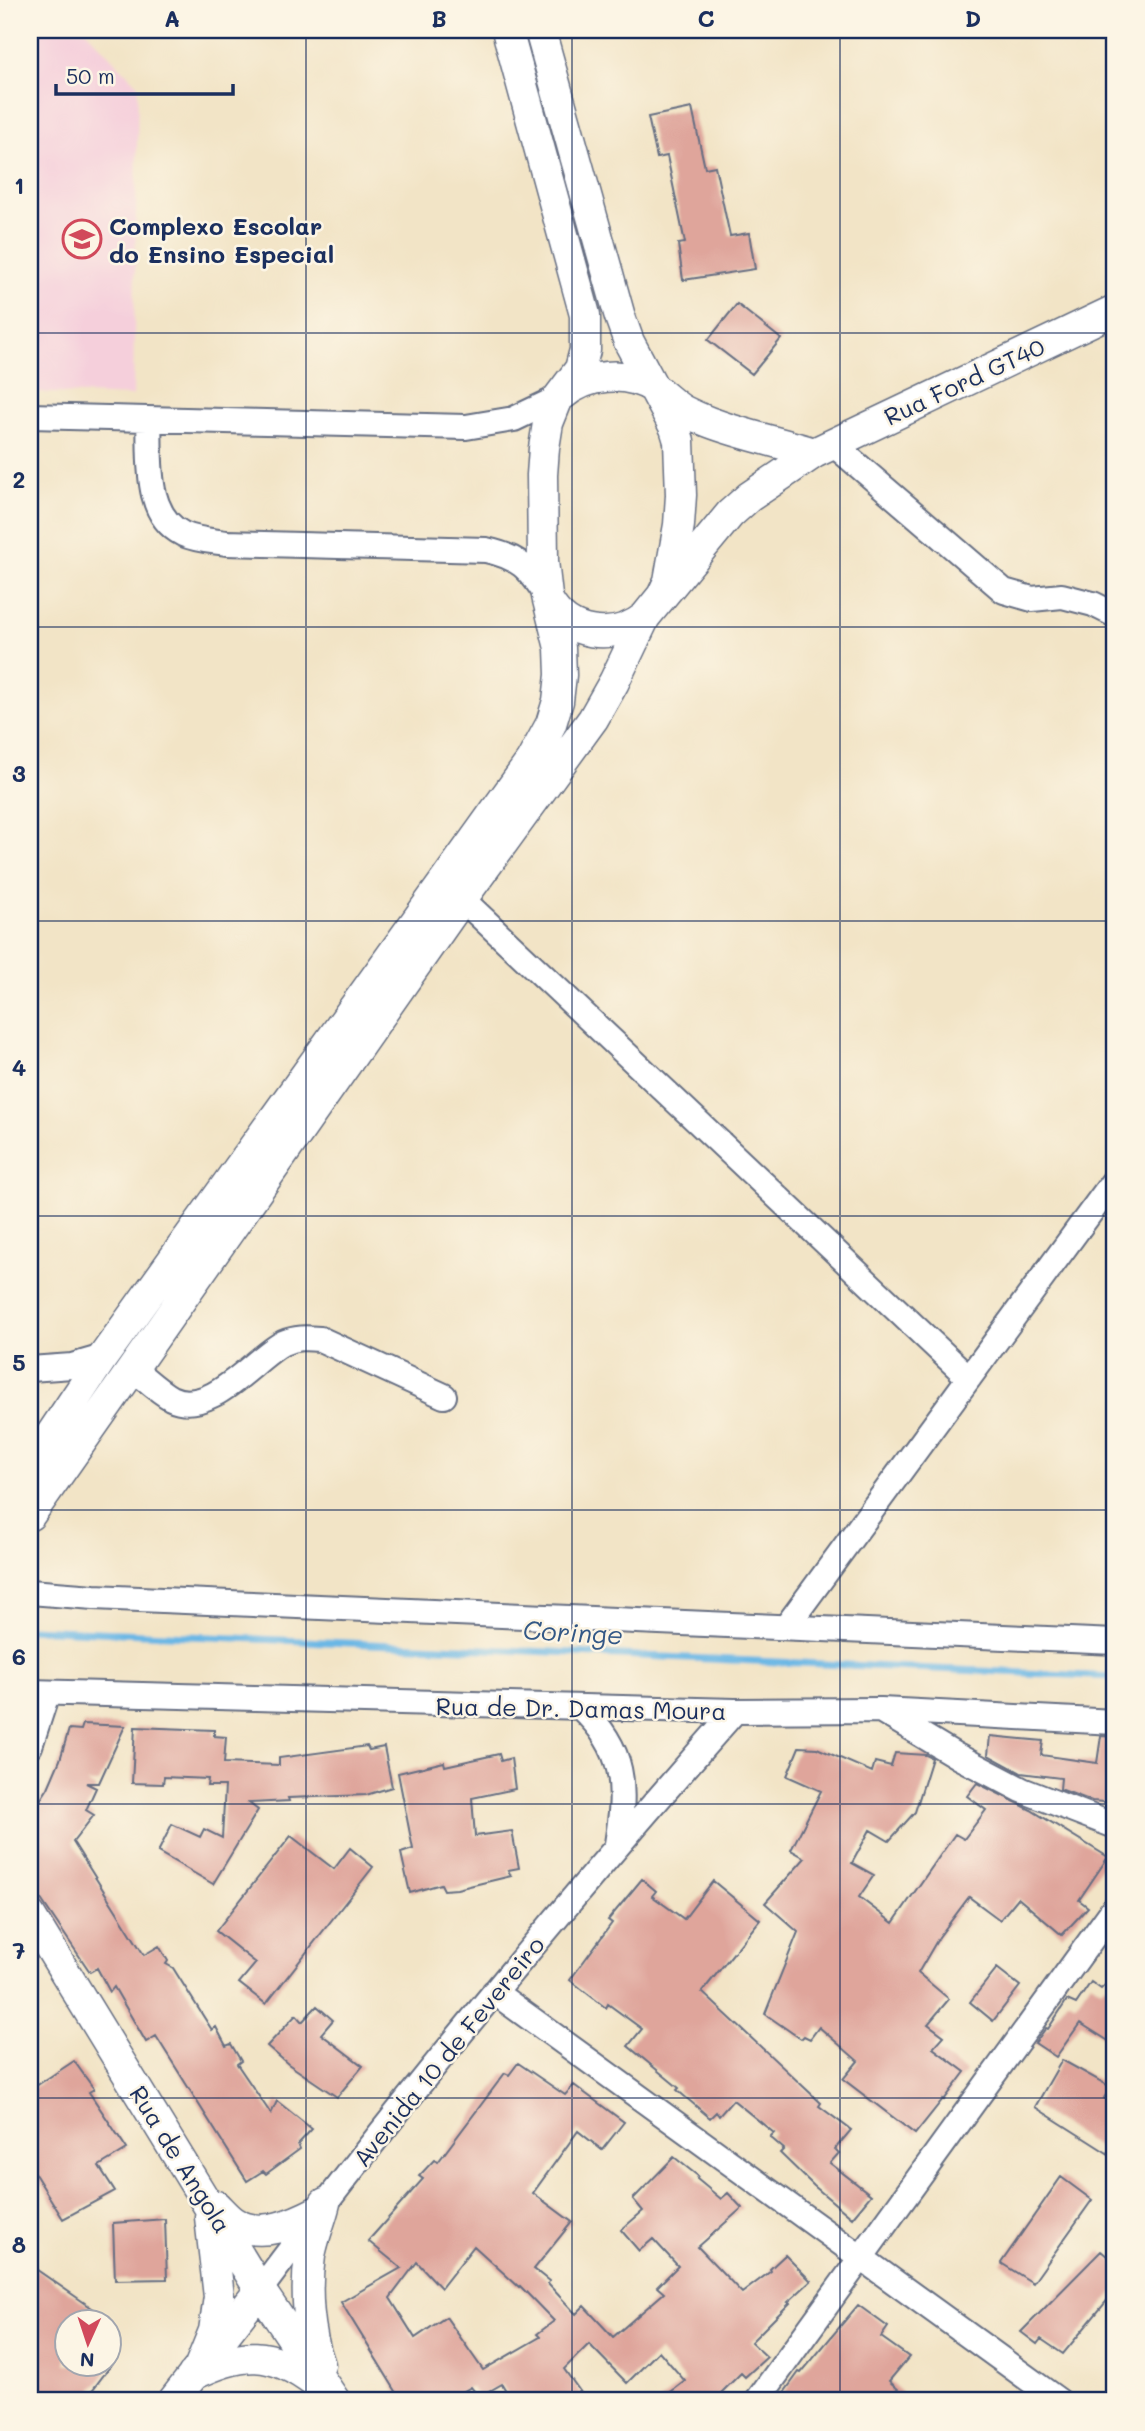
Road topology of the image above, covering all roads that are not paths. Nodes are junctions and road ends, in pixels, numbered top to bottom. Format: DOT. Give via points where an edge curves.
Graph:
graph roads {
  1 [pos="508,30"];
  2 [pos="540,30"];
  3 [pos="1115,310"];
  4 [pos="652,387"];
  5 [pos="558,398"];
  6 [pos="30,416"];
  7 [pos="149,420"];
  8 [pos="823,448"];
  9 [pos="547,596"];
  10 [pos="1115,615"];
  11 [pos="645,617"];
  12 [pos="462,899"];
  13 [pos="1115,1179"];
  14 [pos="103,1357"];
  15 [pos="132,1368"];
  16 [pos="30,1369"];
  17 [pos="969,1378"];
  18 [pos="444,1396"];
  19 [pos="32,1451"];
  20 [pos="30,1515"];
  21 [pos="30,1592"];
  22 [pos="786,1627"];
  23 [pos="1115,1642"];
  24 [pos="38,1693"];
  25 [pos="581,1708"];
  26 [pos="881,1710"];
  27 [pos="735,1711"];
  28 [pos="1115,1722"];
  29 [pos="30,1746"];
  30 [pos="1115,1826"];
  31 [pos="617,1845"];
  32 [pos="1115,1907"];
  33 [pos="30,1916"];
  34 [pos="494,1992"];
  35 [pos="205,2198"];
  36 [pos="323,2206"];
  37 [pos="861,2257"];
  38 [pos="260,2290"];
  39 [pos="196,2372"];
  40 [pos="333,2398"];
  41 [pos="173,2401"];
  42 [pos="757,2401"];
  43 [pos="1059,2401"];
  1 -- 5 [label="street" via="585,315 580,369"];
  2 -- 4 [label="street" via="608,280 629,342"];
  3 -- 8 [label="street, Rua Ford GT40"];
  4 -- 5 [label="street" via="605,377 581,382"];
  4 -- 8 [label="street" via="684,411 709,422"];
  4 -- 11 [label="street" via="679,440 681,495 669,581"];
  5 -- 7 [label="street" via="514,419 466,428"];
  5 -- 9 [label="street" via="548,423 542,475"];
  6 -- 7 [label="street"];
  7 -- 9 [label="street" via="157,506 184,534 226,543 486,550 529,569"];
  8 -- 10 [label="street" via="1004,591 1032,599 1062,596"];
  8 -- 11 [label="street, Rua Ford GT40" via="730,514"];
  9 -- 11 [label="street" via="562,618 586,631 621,630"];
  9 -- 14 [label="street" via="560,648 561,675 551,724 531,761"];
  11 -- 12 [label="street" via="593,719"];
  12 -- 15 [label="street"];
  12 -- 17 [label="street"];
  13 -- 17 [label="street"];
  14 -- 16 [label="street" via="72,1366"];
  14 -- 19 [label="street"];
  15 -- 18 [label="street" via="173,1399 190,1401 231,1384 282,1344 298,1338 320,1339"];
  15 -- 20 [label="street"];
  17 -- 22 [label="street"];
  21 -- 22 [label="street"];
  22 -- 23 [label="street"];
  24 -- 25 [label="street, Rua de Dr. Damas Moura"];
  24 -- 29 [label="street"];
  25 -- 27 [label="street, Rua de Dr. Damas Moura"];
  25 -- 31 [label="street" via="608,1739 618,1763 623,1800"];
  26 -- 27 [label="street, Rua de Dr. Damas Moura"];
  26 -- 28 [label="street, Rua de Dr. Damas Moura"];
  26 -- 30 [label="street" via="1022,1790"];
  27 -- 31 [label="street, Avenida 10 de Fevereiro"];
  31 -- 34 [label="street, Avenida 10 de Fevereiro"];
  32 -- 37 [label="street"];
  33 -- 35 [label="street, Rua de Angola"];
  34 -- 36 [label="street, Avenida 10 de Fevereiro"];
  34 -- 37 [label="street"];
  35 -- 36 [label="street" via="233,2222 255,2229 282,2227"];
  35 -- 38 [label="street, Rua de Angola"];
  35 -- 39 [label="street" via="219,2297 214,2331"];
  36 -- 38 [label="street, Avenida 10 de Fevereiro"];
  36 -- 40 [label="street" via="310,2255 309,2312 312,2338"];
  37 -- 42 [label="street"];
  37 -- 43 [label="street"];
  38 -- 39 [label="street, Avenida 10 de Fevereiro"];
  38 -- 40 [label="street, Rua de Angola"];
  39 -- 40 [label="street" via="236,2358 282,2361"];
  39 -- 41 [label="street, Avenida 10 de Fevereiro"];
}
